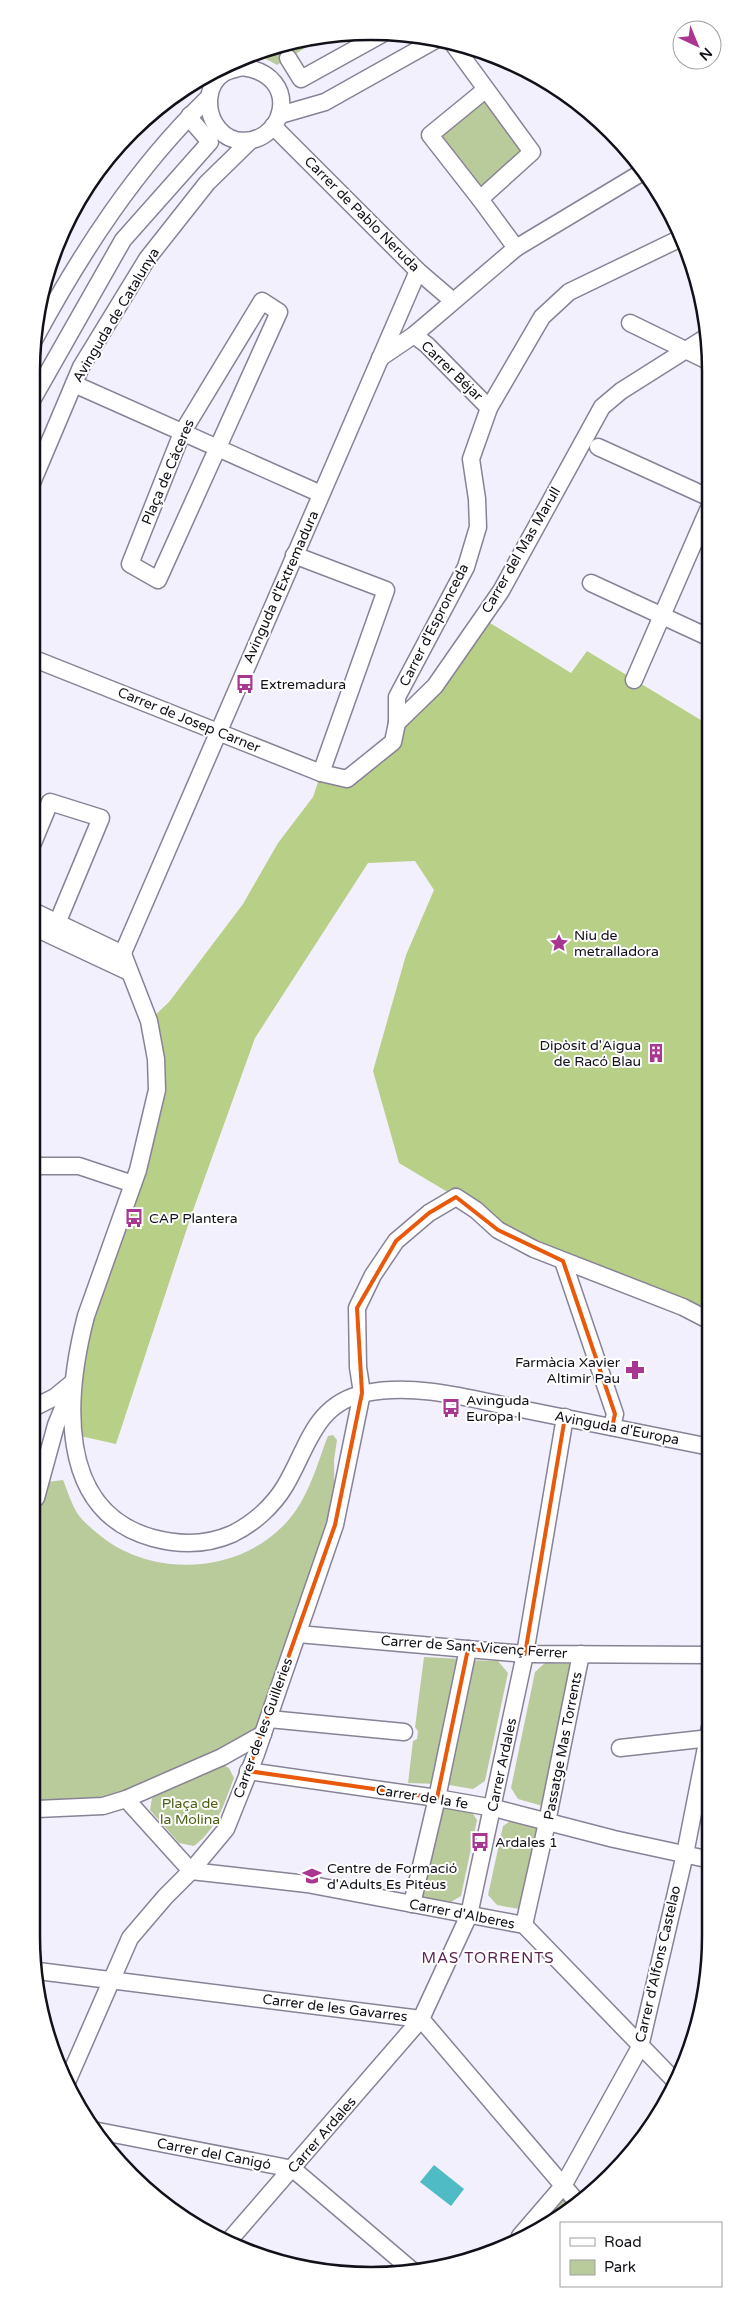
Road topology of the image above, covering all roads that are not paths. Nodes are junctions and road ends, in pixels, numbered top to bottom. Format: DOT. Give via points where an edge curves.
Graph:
graph roads {
  1 [pos="370,40"];
  2 [pos="427,45"];
  3 [pos="458,51"];
  4 [pos="288,58"];
  5 [pos="234,70"];
  6 [pos="212,81"];
  7 [pos="485,90"];
  8 [pos="208,98"];
  9 [pos="190,115"];
  10 [pos="276,120"];
  11 [pos="249,142"];
  12 [pos="638,175"];
  13 [pos="480,199"];
  14 [pos="675,241"];
  15 [pos="516,248"];
  16 [pos="418,271"];
  17 [pos="453,301"];
  18 [pos="44,322"];
  19 [pos="630,323"];
  20 [pos="414,335"];
  21 [pos="700,341"];
  22 [pos="684,350"];
  23 [pos="380,358"];
  24 [pos="701,358"];
  25 [pos="74,384"];
  26 [pos="40,386"];
  27 [pos="489,408"];
  28 [pos="182,434"];
  29 [pos="598,447"];
  30 [pos="218,449"];
  31 [pos="40,464"];
  32 [pos="321,494"];
  33 [pos="702,494"];
  34 [pos="702,524"];
  35 [pos="294,555"];
  36 [pos="591,583"];
  37 [pos="662,618"];
  38 [pos="702,635"];
  39 [pos="40,661"];
  40 [pos="634,680"];
  41 [pos="397,723"];
  42 [pos="218,731"];
  43 [pos="321,773"];
  44 [pos="347,779"];
  45 [pos="40,826"];
  46 [pos="40,914"];
  47 [pos="58,921"];
  48 [pos="40,930"];
  49 [pos="127,969"];
  50 [pos="40,1166"];
  51 [pos="133,1184"];
  52 [pos="563,1261"];
  53 [pos="702,1317"];
  54 [pos="74,1382"];
  55 [pos="362,1393"];
  56 [pos="40,1404"];
  57 [pos="40,1416"];
  58 [pos="565,1417"];
  59 [pos="56,1424"];
  60 [pos="612,1427"];
  61 [pos="72,1432"];
  62 [pos="702,1445"];
  63 [pos="40,1483"];
  64 [pos="298,1634"];
  65 [pos="468,1649"];
  66 [pos="526,1654"];
  67 [pos="581,1654"];
  68 [pos="702,1655"];
  69 [pos="266,1726"];
  70 [pos="404,1732"];
  71 [pos="702,1735"];
  72 [pos="620,1748"];
  73 [pos="248,1771"];
  74 [pos="702,1772"];
  75 [pos="437,1798"];
  76 [pos="126,1799"];
  77 [pos="494,1808"];
  78 [pos="40,1809"];
  79 [pos="548,1821"];
  80 [pos="685,1854"];
  81 [pos="702,1858"];
  82 [pos="192,1871"];
  83 [pos="412,1904"];
  84 [pos="469,1915"];
  85 [pos="524,1925"];
  86 [pos="42,1971"];
  87 [pos="111,1979"];
  88 [pos="421,2019"];
  89 [pos="640,2047"];
  90 [pos="70,2074"];
  91 [pos="671,2077"];
  92 [pos="104,2132"];
  93 [pos="293,2169"];
  94 [pos="563,2186"];
  95 [pos="574,2198"];
  96 [pos="527,2228"];
  97 [pos="233,2237"];
  98 [pos="406,2265"];
  1 -- 4 [label="street" via="301,79"];
  2 -- 10 [label="street" via="325,102"];
  3 -- 7 [label="street"];
  5 -- 10 [label="street" via="257,69 271,78 282,100"];
  6 -- 8 [label="street"];
  7 -- 13 [label="street" via="532,152"];
  7 -- 13 [label="street" via="430,135"];
  8 -- 9 [label="street"];
  8 -- 11 [label="street" via="210,115 219,131 232,139"];
  9 -- 18 [label="street" via="132,182 72,270"];
  9 -- 26 [label="street, Avinguda de Catalunya" via="210,142 123,240"];
  10 -- 11 [label="street" via="267,134"];
  10 -- 16 [label="street, Carrer de Pablo Neruda"];
  11 -- 25 [label="street, Avinguda de Catalunya" via="207,183 147,259 81,367"];
  12 -- 15 [label="street"];
  13 -- 15 [label="street"];
  14 -- 27 [label="street, Carrer d'Espronceda" via="569,292 542,317"];
  15 -- 17 [label="street"];
  16 -- 17 [label="street, Carrer de Pablo Neruda"];
  16 -- 23 [label="street, Avinguda d'Extremadura"];
  17 -- 20 [label="street"];
  19 -- 22 [label="street"];
  20 -- 23 [label="street"];
  20 -- 27 [label="street, Carrer Béjar" via="427,344"];
  21 -- 22 [label="street, Carrer del Mas Marull"];
  22 -- 24 [label="street"];
  22 -- 41 [label="street, Carrer del Mas Marull" via="602,407 501,591 435,686"];
  23 -- 32 [label="street, Avinguda d'Extremadura"];
  25 -- 28 [label="street"];
  25 -- 31 [label="street, Avinguda de Catalunya"];
  27 -- 41 [label="street, Carrer d'Espronceda" via="472,459 478,527 466,567 397,697"];
  28 -- 30 [label="street"];
  28 -- 30 [label="street, Plaça de Cáceres" via="130,564 158,580"];
  28 -- 30 [label="street, Plaça de Cáceres" via="262,301 279,312"];
  29 -- 33 [label="street"];
  30 -- 32 [label="street"];
  32 -- 35 [label="street, Avinguda d'Extremadura"];
  34 -- 37 [label="street"];
  35 -- 42 [label="street, Avinguda d'Extremadura"];
  35 -- 43 [label="street" via="386,590"];
  36 -- 37 [label="street"];
  37 -- 38 [label="street"];
  37 -- 40 [label="street"];
  39 -- 42 [label="street, Carrer de Josep Carner"];
  41 -- 44 [label="street, Carrer del Mas Marull" via="393,742"];
  42 -- 43 [label="street, Carrer de Josep Carner"];
  42 -- 49 [label="street, Avinguda d'Extremadura"];
  43 -- 44 [label="street, Carrer de Josep Carner"];
  45 -- 47 [label="street" via="50,802 101,818"];
  46 -- 47 [label="street"];
  47 -- 49 [label="street"];
  48 -- 49 [label="street"];
  49 -- 51 [label="street, Avinguda d'Europa" via="149,1021 156,1059 157,1090 145,1148"];
  50 -- 51 [label="street" via="79,1166"];
  51 -- 54 [label="street, Avinguda d'Europa" via="86,1316 78,1344"];
  52 -- 53 [label="street"];
  52 -- 55 [label="street" via="498,1230 456,1197 429,1213 396,1241 373,1275 357,1308"];
  52 -- 60 [label="street" via="615,1414"];
  54 -- 56 [label="street"];
  54 -- 59 [label="street"];
  54 -- 61 [label="street, Avinguda d'Europa"];
  55 -- 58 [label="street, Avinguda d'Europa" via="405,1390"];
  55 -- 61 [label="street, Avinguda d'Europa" via="345,1399 321,1417 308,1436 284,1487 260,1515 232,1534 197,1543 165,1541 143,1535 109,1513 87,1486 77,1462"];
  55 -- 64 [label="street, Carrer de les Guilleries" via="335,1525"];
  57 -- 59 [label="street"];
  58 -- 60 [label="street, Avinguda d'Europa"];
  58 -- 66 [label="street, Carrer Ardales"];
  59 -- 61 [label="street"];
  59 -- 63 [label="street"];
  60 -- 62 [label="street, Avinguda d'Europa"];
  64 -- 65 [label="street, Carrer de Sant Vicenç Ferrer"];
  64 -- 69 [label="street, Carrer de les Guilleries"];
  65 -- 66 [label="street, Carrer de Sant Vicenç Ferrer"];
  65 -- 75 [label="street"];
  66 -- 67 [label="street, Carrer de Sant Vicenç Ferrer"];
  66 -- 77 [label="street, Carrer Ardales"];
  67 -- 68 [label="street, Carrer de Sant Vicenç Ferrer"];
  67 -- 79 [label="street, Passatge Mas Torrents"];
  69 -- 70 [label="street"];
  69 -- 73 [label="street, Carrer de les Guilleries"];
  69 -- 76 [label="street" via="222,1757"];
  71 -- 72 [label="street"];
  73 -- 75 [label="street, Carrer de la fe"];
  73 -- 82 [label="street, Carrer de les Guilleries" via="226,1829"];
  74 -- 80 [label="street, Carrer d'Alfons Castelao"];
  75 -- 77 [label="street, Carrer de la fe"];
  75 -- 83 [label="street"];
  76 -- 78 [label="street" via="103,1806"];
  76 -- 82 [label="street"];
  77 -- 79 [label="street, Carrer de la fe"];
  77 -- 84 [label="street, Carrer Ardales"];
  79 -- 80 [label="street, Carrer de la fe"];
  79 -- 85 [label="street, Passatge Mas Torrents"];
  80 -- 81 [label="street, Carrer de la fe"];
  80 -- 89 [label="street, Carrer d'Alfons Castelao"];
  82 -- 83 [label="street, Carrer d'Alberes" via="307,1884"];
  82 -- 87 [label="street, Carrer de les Guilleries" via="130,1938"];
  83 -- 84 [label="street, Carrer d'Alberes"];
  84 -- 85 [label="street, Carrer d'Alberes"];
  84 -- 88 [label="street, Carrer Ardales"];
  85 -- 89 [label="street, Carrer d'Alberes"];
  86 -- 87 [label="street, Carrer de les Gavarres"];
  87 -- 88 [label="street, Carrer de les Gavarres"];
  87 -- 90 [label="street, Carrer de les Guilleries"];
  88 -- 93 [label="street, Carrer Ardales"];
  88 -- 94 [label="street, Carrer de les Gavarres"];
  89 -- 91 [label="street, Carrer d'Alberes"];
  89 -- 94 [label="street, Carrer d'Alfons Castelao"];
  92 -- 93 [label="street, Carrer del Canigó"];
  93 -- 97 [label="street, Carrer Ardales"];
  93 -- 98 [label="street, Carrer del Canigó"];
  94 -- 95 [label="street, Carrer de les Gavarres"];
  94 -- 96 [label="street, Carrer d'Alfons Castelao"];
}
